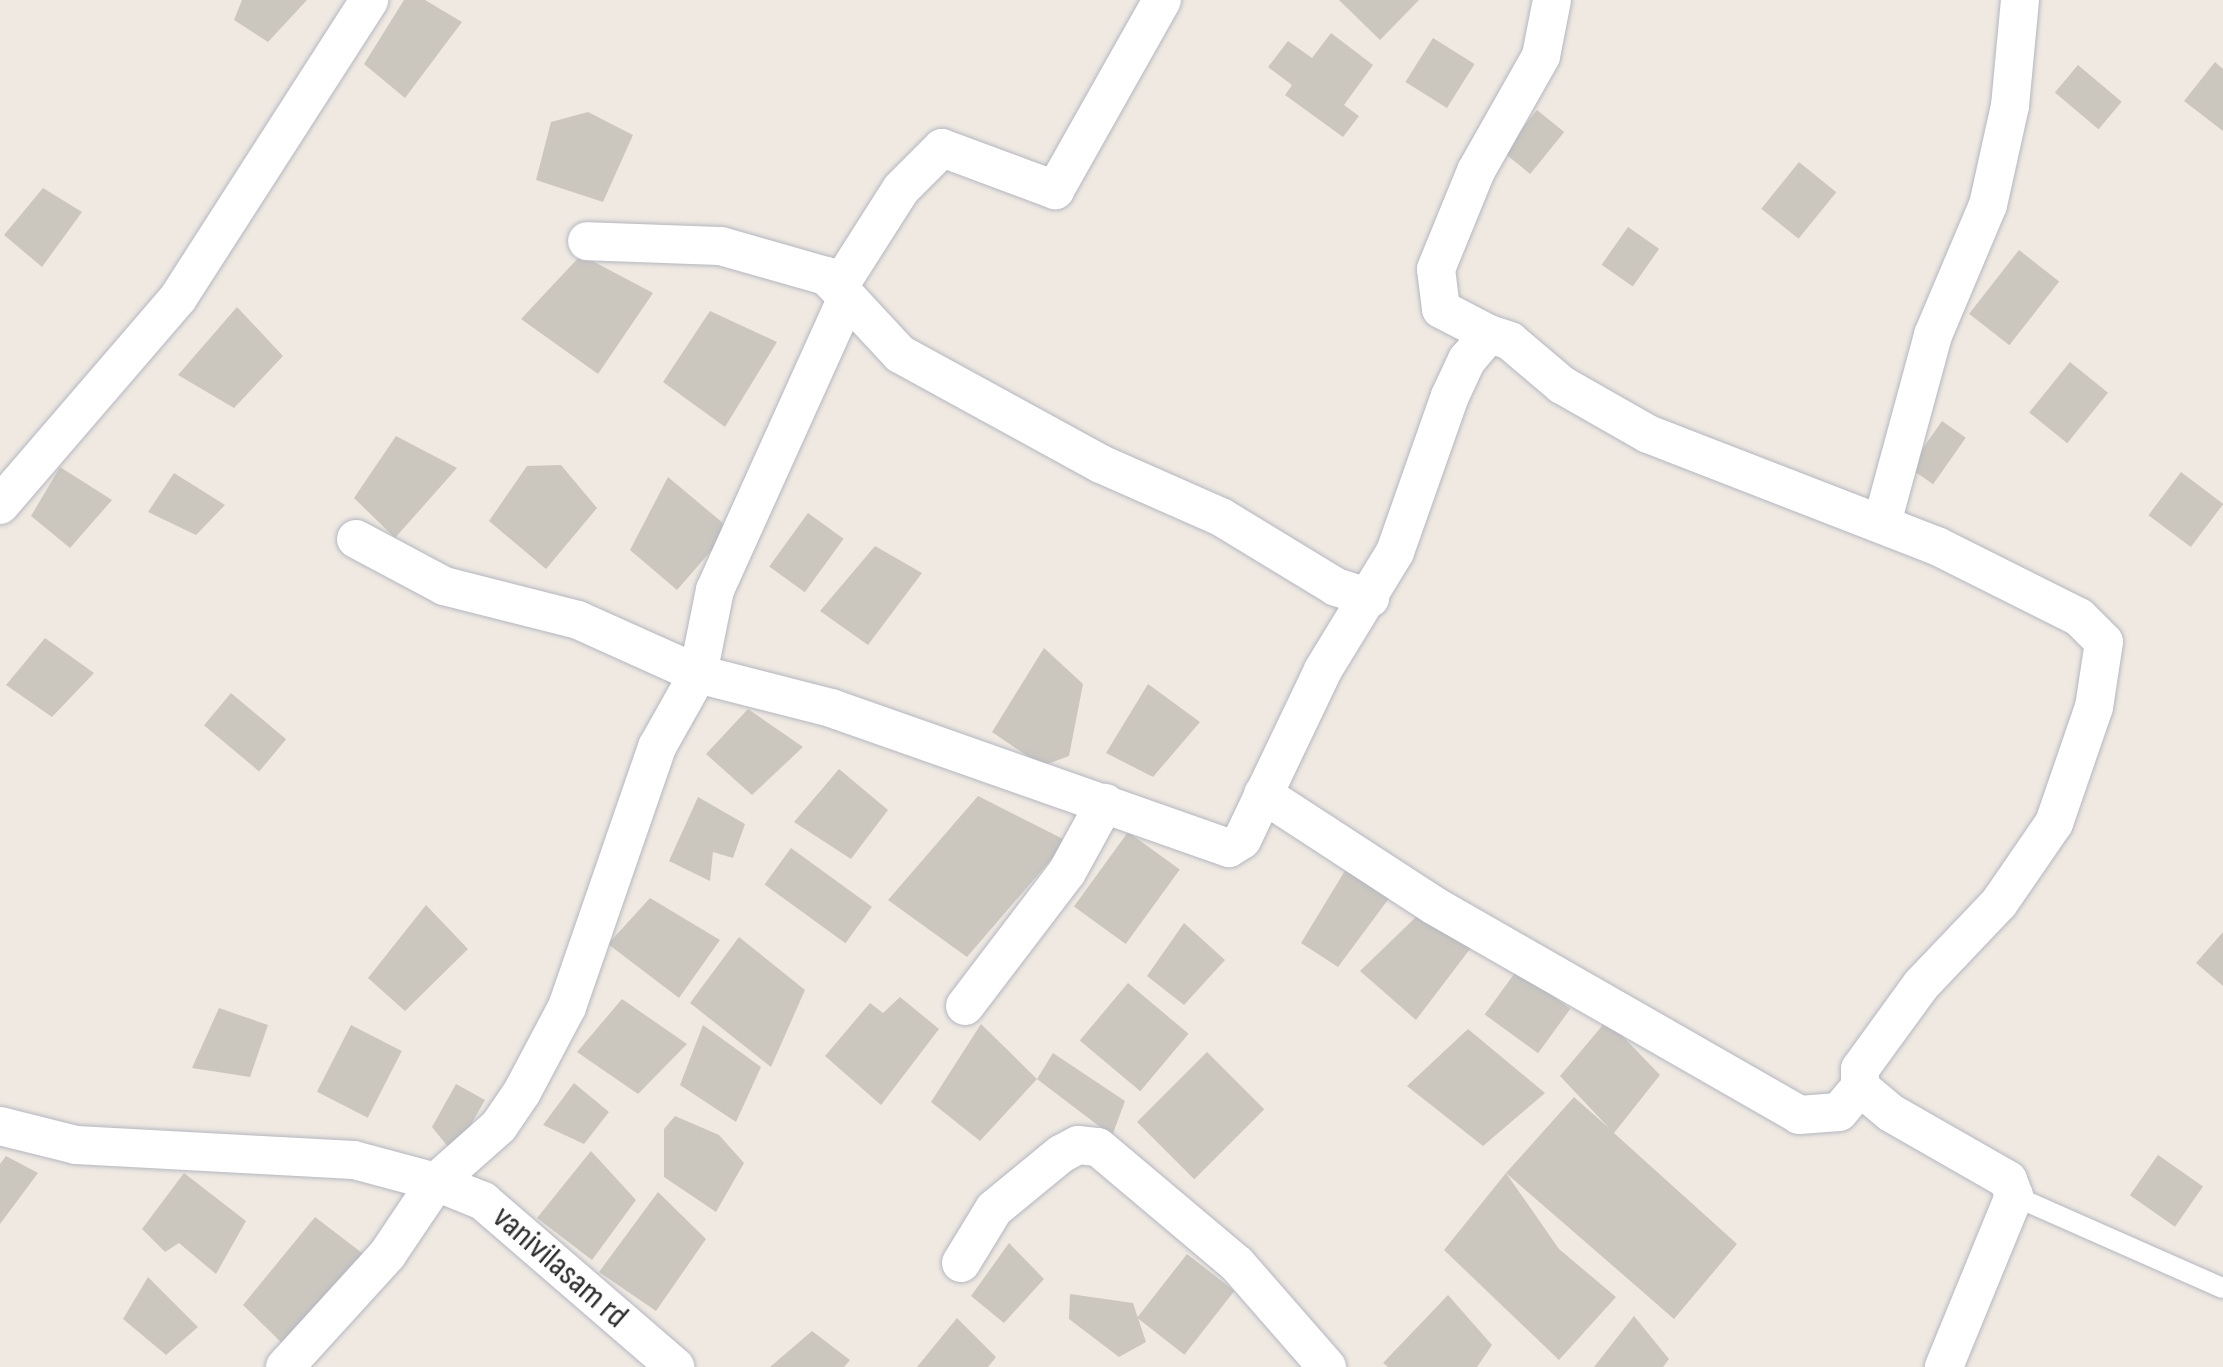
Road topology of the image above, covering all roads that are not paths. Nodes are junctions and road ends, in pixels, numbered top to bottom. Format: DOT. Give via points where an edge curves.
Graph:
graph roads {
  1 [pos="369,0"];
  2 [pos="1162,0"];
  3 [pos="1552,0"];
  4 [pos="2020,0"];
  5 [pos="586,241"];
  6 [pos="842,292"];
  7 [pos="1489,334"];
  8 [pos="0,505"];
  9 [pos="1882,523"];
  10 [pos="356,539"];
  11 [pos="1370,598"];
  12 [pos="698,674"];
  13 [pos="1263,794"];
  14 [pos="1105,803"];
  15 [pos="965,1006"];
  16 [pos="1860,1087"];
  17 [pos="0,1126"];
  18 [pos="436,1182"];
  19 [pos="2014,1196"];
  20 [pos="961,1263"];
  21 [pos="2223,1288"];
  22 [pos="662,1363"];
  23 [pos="285,1367"];
  24 [pos="1326,1367"];
  25 [pos="1944,1367"];
  1 -- 8 [label="street" via="178,298"];
  2 -- 6 [label="street" via="1054,190 942,148 901,189"];
  3 -- 7 [label="street" via="1552,26 1541,56 1476,171 1436,269 1441,309"];
  4 -- 9 [label="street" via="2010,106 1992,190 1934,335"];
  5 -- 6 [label="street" via="720,246 826,276"];
  6 -- 11 [label="street" via="900,354 1100,464 1222,517 1336,587"];
  6 -- 12 [label="street" via="715,590"];
  7 -- 9 [label="street" via="1510,341 1562,385 1648,434"];
  7 -- 11 [label="street" via="1450,396 1394,552"];
  9 -- 16 [label="street" via="2079,617 2104,642 2094,707 2054,823 1999,903 1906,1002 1860,1069"];
  10 -- 12 [label="street" via="444,586 578,620"];
  11 -- 13 [label="street" via="1323,670"];
  12 -- 14 [label="street" via="831,708"];
  12 -- 18 [label="street" via="657,747 568,1007 499,1126"];
  13 -- 14 [label="street" via="1242,840 1229,848"];
  13 -- 16 [label="street" via="1433,905 1799,1115 1840,1112"];
  14 -- 15 [label="street" via="1068,872"];
  16 -- 19 [label="street" via="1891,1113 2008,1180"];
  17 -- 18 [label="street, vanivilasam rd" via="76,1145 354,1160"];
  18 -- 22 [label="street, vanivilasam rd" via="483,1201"];
  18 -- 23 [label="street" via="387,1256"];
  19 -- 21 [label="lane"];
  19 -- 25 [label="street"];
  20 -- 24 [label="street" via="994,1209 1062,1154 1078,1145 1098,1147 1238,1264"];
}
